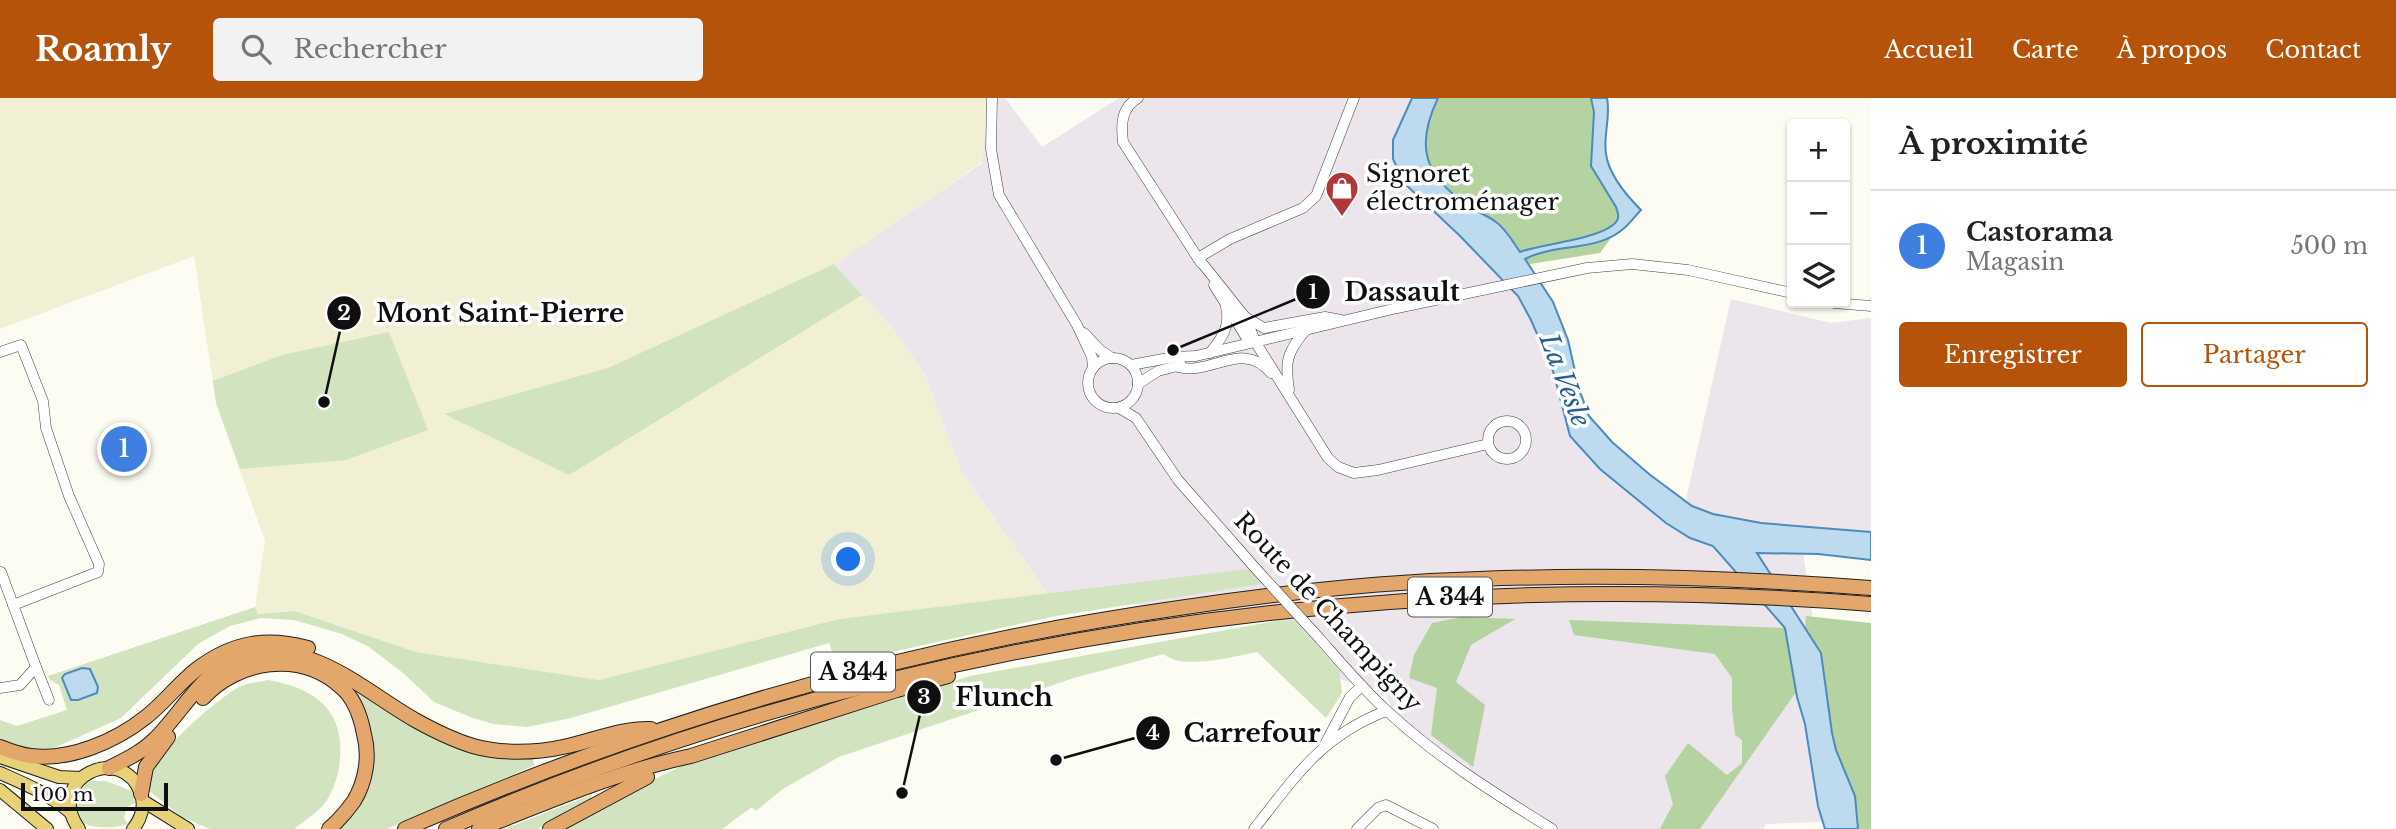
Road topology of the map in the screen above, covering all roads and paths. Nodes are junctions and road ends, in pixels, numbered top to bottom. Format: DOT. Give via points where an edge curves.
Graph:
graph roads {
  1 [pos="992,98"];
  2 [pos="1138,98"];
  3 [pos="1354,98"];
  4 [pos="1198,258"];
  5 [pos="1787,292"];
  6 [pos="1225,303"];
  7 [pos="1850,304"];
  8 [pos="1871,306"];
  9 [pos="1245,317"];
  10 [pos="1345,321"];
  11 [pos="1077,325"];
  12 [pos="1305,331"];
  13 [pos="1256,343"];
  14 [pos="0,352"];
  15 [pos="1209,353"];
  16 [pos="1196,356"];
  17 [pos="1112,358"];
  18 [pos="1131,365"];
  19 [pos="1178,367"];
  20 [pos="1093,368"];
  21 [pos="1138,384"];
  22 [pos="1289,394"];
  23 [pos="1132,400"];
  24 [pos="1119,408"];
  25 [pos="1136,418"];
  26 [pos="1488,444"];
  27 [pos="0,571"];
  28 [pos="1871,588"];
  29 [pos="1871,604"];
  30 [pos="13,605"];
  31 [pos="1032,649"];
  32 [pos="327,665"];
  33 [pos="36,667"];
  34 [pos="1362,686"];
  35 [pos="0,688"];
  36 [pos="49,701"];
  37 [pos="1387,711"];
  38 [pos="659,730"];
  39 [pos="1325,745"];
  40 [pos="0,747"];
  41 [pos="691,756"];
  42 [pos="0,757"];
  43 [pos="109,768"];
  44 [pos="0,773"];
  45 [pos="81,778"];
  46 [pos="0,790"];
  47 [pos="142,798"];
  48 [pos="70,812"];
  49 [pos="47,829"];
  50 [pos="79,829"];
  51 [pos="133,829"];
  52 [pos="188,829"];
  53 [pos="329,829"];
  54 [pos="405,829"];
  55 [pos="446,829"];
  56 [pos="479,829"];
  57 [pos="550,829"];
  58 [pos="1254,829"];
  59 [pos="1357,829"];
  60 [pos="1433,829"];
  61 [pos="1552,829"];
  1 -- 11 [label="street" via="991,159 999,195"];
  2 -- 4 [label="street" via="1123,113 1123,142"];
  3 -- 4 [label="street" via="1316,196 1303,208"];
  4 -- 6 [label="street"];
  4 -- 9 [label="street"];
  5 -- 10 [label="street" via="1688,270 1632,264 1546,276"];
  6 -- 13 [label="street" via="1246,337"];
  6 -- 15 [label="street" via="1225,332"];
  7 -- 8 [label="street"];
  9 -- 10 [label="street" via="1264,328 1325,317"];
  9 -- 13 [label="street"];
  10 -- 12 [label="street"];
  11 -- 17 [label="street"];
  11 -- 20 [label="street"];
  12 -- 13 [label="street"];
  12 -- 22 [label="street" via="1287,359"];
  13 -- 15 [label="street"];
  13 -- 22 [label="street"];
  14 -- 30 [label="street" via="21,345 43,401 46,428 67,490 99,564 98,572"];
  15 -- 16 [label="street"];
  16 -- 18 [label="street"];
  16 -- 19 [label="street"];
  17 -- 18 [label="street"];
  17 -- 20 [label="street"];
  18 -- 21 [label="street"];
  19 -- 21 [label="street" via="1157,371"];
  19 -- 22 [label="street" via="1188,370 1247,357 1263,365"];
  20 -- 24 [label="street" via="1088,379 1091,397 1101,405"];
  21 -- 23 [label="street"];
  22 -- 26 [label="street" via="1328,458 1354,473"];
  23 -- 24 [label="street"];
  23 -- 25 [label="street, Route de Champigny"];
  24 -- 25 [label="street, Route de Champigny"];
  25 -- 34 [label="street, Route de Champigny, bridge" via="1178,480"];
  26 -- 26 [label="street" via="1495,455 1513,458 1524,451 1526,432 1511,420 1499,422 1490,431"];
  27 -- 30 [label="street"];
  28 -- 38 [label="highway, A 344" via="1574,577 1388,584 1239,599 980,642 808,684"];
  29 -- 31 [label="highway, A 344" via="1698,594 1480,595 1245,615"];
  30 -- 33 [label="street"];
  31 -- 41 [label="highway"];
  31 -- 55 [label="highway, A 344" via="882,682 700,734 567,780"];
  32 -- 38 [label="highway" via="416,720 476,747 561,748 633,729"];
  32 -- 40 [label="highway" via="316,650 286,642 239,646 196,670 147,717 101,743 52,757"];
  32 -- 43 [label="highway" via="286,652 262,653 226,664 153,741"];
  33 -- 35 [label="street" via="20,685"];
  33 -- 36 [label="street"];
  34 -- 37 [label="street, Route de Champigny"];
  34 -- 39 [label="street" via="1345,706"];
  37 -- 39 [label="street" via="1358,722"];
  37 -- 61 [label="street, Route de Champigny" via="1468,776"];
  38 -- 54 [label="highway, A 344"];
  39 -- 58 [label="street"];
  41 -- 56 [label="highway" via="558,798"];
  41 -- 57 [label="highway"];
  42 -- 45 [label="main road" via="59,778"];
  43 -- 45 [label="main road"];
  43 -- 47 [label="main road" via="129,776"];
  44 -- 48 [label="main road" via="40,791"];
  45 -- 48 [label="main road" via="71,794"];
  46 -- 49 [label="main road"];
  47 -- 51 [label="main road" via="141,814"];
  47 -- 52 [label="main road"];
  47 -- 53 [label="highway" via="146,766 212,688 236,672 264,664 292,664 318,672 342,688 360,715 367,745 366,770 354,800"];
  48 -- 50 [label="main road"];
  59 -- 60 [label="street" via="1378,807 1387,805"];
}
